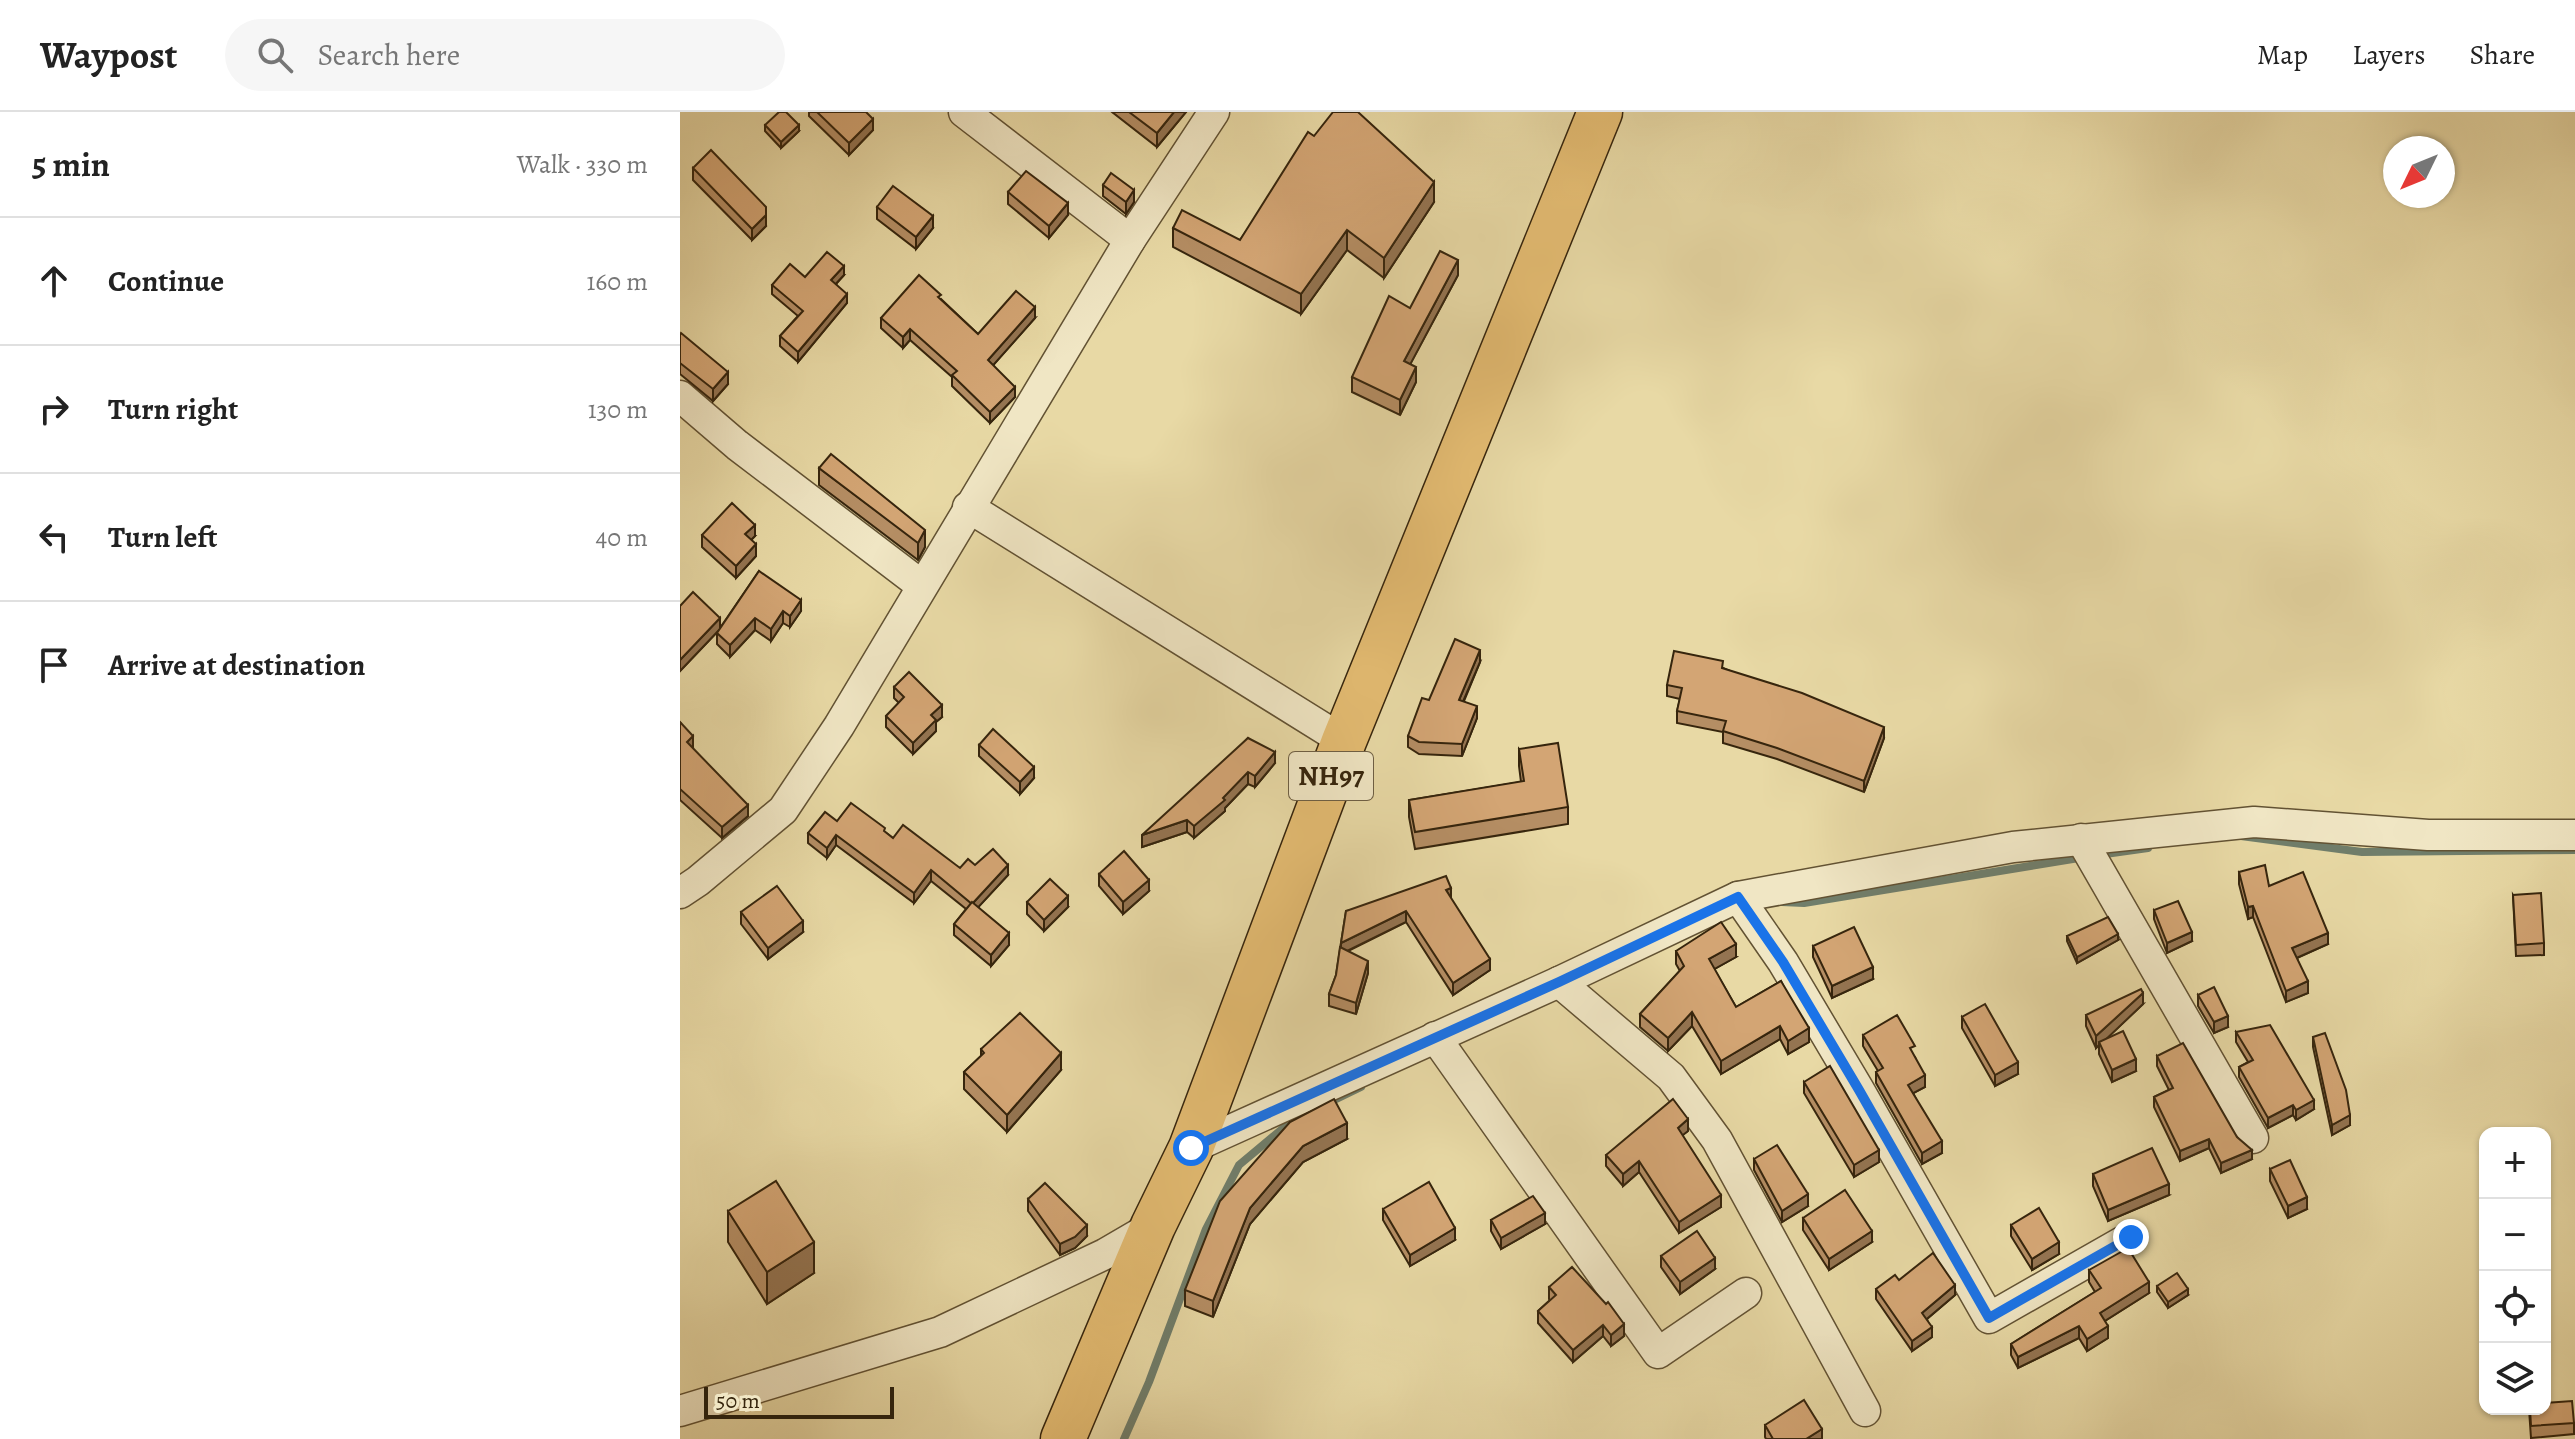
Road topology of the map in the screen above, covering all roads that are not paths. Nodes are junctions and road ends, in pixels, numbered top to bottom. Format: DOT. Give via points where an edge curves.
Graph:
graph roads {
  1 [pos="964,112"];
  2 [pos="1214,112"];
  3 [pos="1600,112"];
  4 [pos="1130,240"];
  5 [pos="680,396"];
  6 [pos="968,507"];
  7 [pos="921,585"];
  8 [pos="1344,741"];
  9 [pos="2575,835"];
  10 [pos="2081,839"];
  11 [pos="680,893"];
  12 [pos="1738,897"];
  13 [pos="1559,982"];
  14 [pos="1435,1037"];
  15 [pos="2253,1138"];
  16 [pos="1191,1148"];
  17 [pos="1153,1226"];
  18 [pos="2131,1237"];
  19 [pos="1746,1293"];
  20 [pos="680,1411"];
  21 [pos="1865,1411"];
  22 [pos="1063,1439"];
  1 -- 4 [label="street"];
  2 -- 4 [label="street"];
  3 -- 8 [label="highway, NH97"];
  4 -- 6 [label="street"];
  5 -- 7 [label="street"];
  6 -- 7 [label="street"];
  6 -- 8 [label="street"];
  7 -- 11 [label="street" via="783,810"];
  8 -- 16 [label="highway, NH97"];
  9 -- 10 [label="street" via="2428,835 2254,822"];
  10 -- 12 [label="street"];
  10 -- 15 [label="street"];
  12 -- 13 [label="street"];
  12 -- 18 [label="street" via="1783,962 1989,1318"];
  13 -- 14 [label="street"];
  13 -- 21 [label="street" via="1671,1077 1717,1140"];
  14 -- 16 [label="street"];
  14 -- 19 [label="street" via="1658,1353"];
  16 -- 17 [label="highway, NH97"];
  17 -- 20 [label="street" via="940,1332"];
  17 -- 22 [label="highway, NH97"];
}
